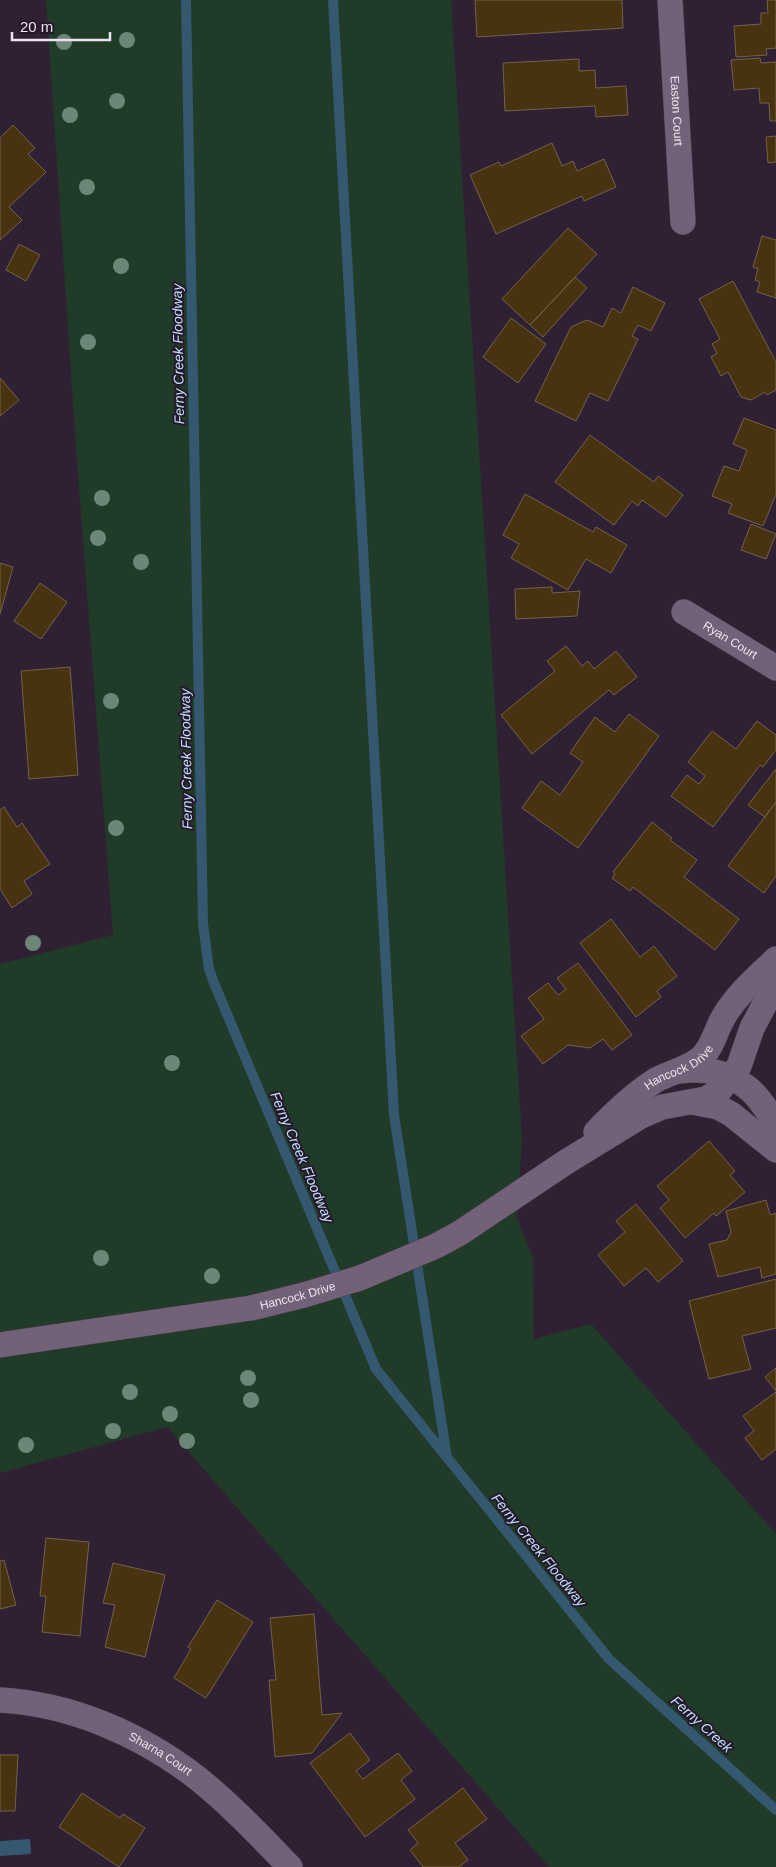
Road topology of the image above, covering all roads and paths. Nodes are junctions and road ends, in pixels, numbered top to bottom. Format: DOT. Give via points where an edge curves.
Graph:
graph roads {
  1 [pos="670,0"];
  2 [pos="683,222"];
  3 [pos="684,612"];
  4 [pos="776,668"];
  5 [pos="776,959"];
  6 [pos="776,983"];
  7 [pos="718,1080"];
  8 [pos="776,1123"];
  9 [pos="776,1150"];
  10 [pos="566,1162"];
  11 [pos="0,1345"];
  12 [pos="0,1700"];
  13 [pos="290,1867"];
  1 -- 2 [label="street, Easton Court"];
  3 -- 4 [label="street, Ryan Court"];
  5 -- 7 [label="street, Hancock Drive" via="735,1000 722,1019"];
  6 -- 7 [label="street" via="742,1055"];
  7 -- 8 [label="street"];
  7 -- 9 [label="street" via="730,1114"];
  7 -- 10 [label="street, Hancock Drive" via="641,1116"];
  7 -- 10 [label="street, Hancock Drive" via="698,1069 674,1072 657,1080 638,1093"];
  10 -- 11 [label="street, Hancock Drive" via="460,1233 360,1278 251,1308"];
  12 -- 13 [label="street, Sharna Court" via="43,1705 80,1715 115,1728 156,1750 196,1777"];
}
